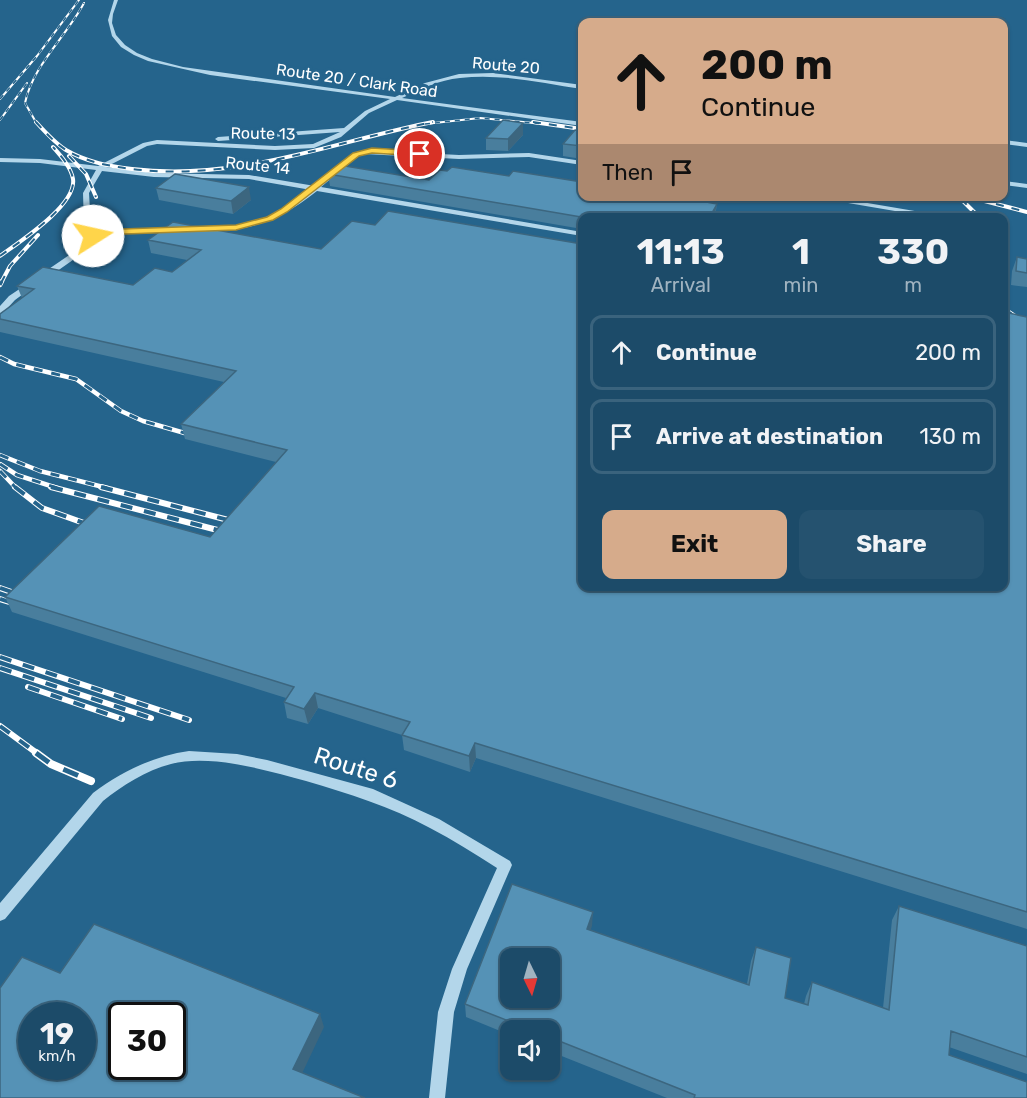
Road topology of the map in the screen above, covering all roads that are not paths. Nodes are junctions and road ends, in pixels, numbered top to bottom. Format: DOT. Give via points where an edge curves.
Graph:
graph roads {
  1 [pos="116,0"];
  2 [pos="578,86"];
  3 [pos="396,99"];
  4 [pos="578,123"];
  5 [pos="347,130"];
  6 [pos="175,143"];
  7 [pos="1008,143"];
  8 [pos="1027,145"];
  9 [pos="1,162"];
  10 [pos="578,162"];
  11 [pos="100,168"];
  12 [pos="1008,184"];
  13 [pos="1027,186"];
  14 [pos="314,188"];
  15 [pos="842,201"];
  16 [pos="920,213"];
  17 [pos="186,229"];
  18 [pos="195,229"];
  19 [pos="93,233"];
  20 [pos="578,233"];
  21 [pos="0,311"];
  22 [pos="0,914"];
  23 [pos="437,1098"];
  1 -- 3 [label="street, Route 20 / Clark Road" via="110,19 116,40 130,51 156,61"];
  2 -- 3 [label="street, Route 20" via="465,75 436,81"];
  3 -- 4 [label="street, Route 20 / Clark Road"];
  3 -- 5 [label="street, Route 13" via="367,112 358,126"];
  5 -- 6 [label="street, Route 13"];
  5 -- 6 [label="street, Route 13" via="327,142 296,148"];
  6 -- 11 [label="street, Route 13" via="145,144"];
  7 -- 8 [label="street"];
  9 -- 11 [label="street, Route 14" via="40,161"];
  10 -- 14 [label="street" via="529,155 459,157 372,151 356,155"];
  11 -- 14 [label="street, Route 14" via="160,175 249,177"];
  11 -- 19 [label="street" via="86,193 88,227"];
  12 -- 13 [label="street"];
  14 -- 18 [label="street" via="270,219 236,227"];
  14 -- 20 [label="street, Route 14"];
  15 -- 16 [label="street"];
  17 -- 19 [label="street"];
  19 -- 21 [label="street" via="84,248 12,298"];
  22 -- 23 [label="street, Route 6" via="98,797 127,776 169,759 210,756 267,765 339,784 407,809 505,865 460,969 446,1012"];
}
